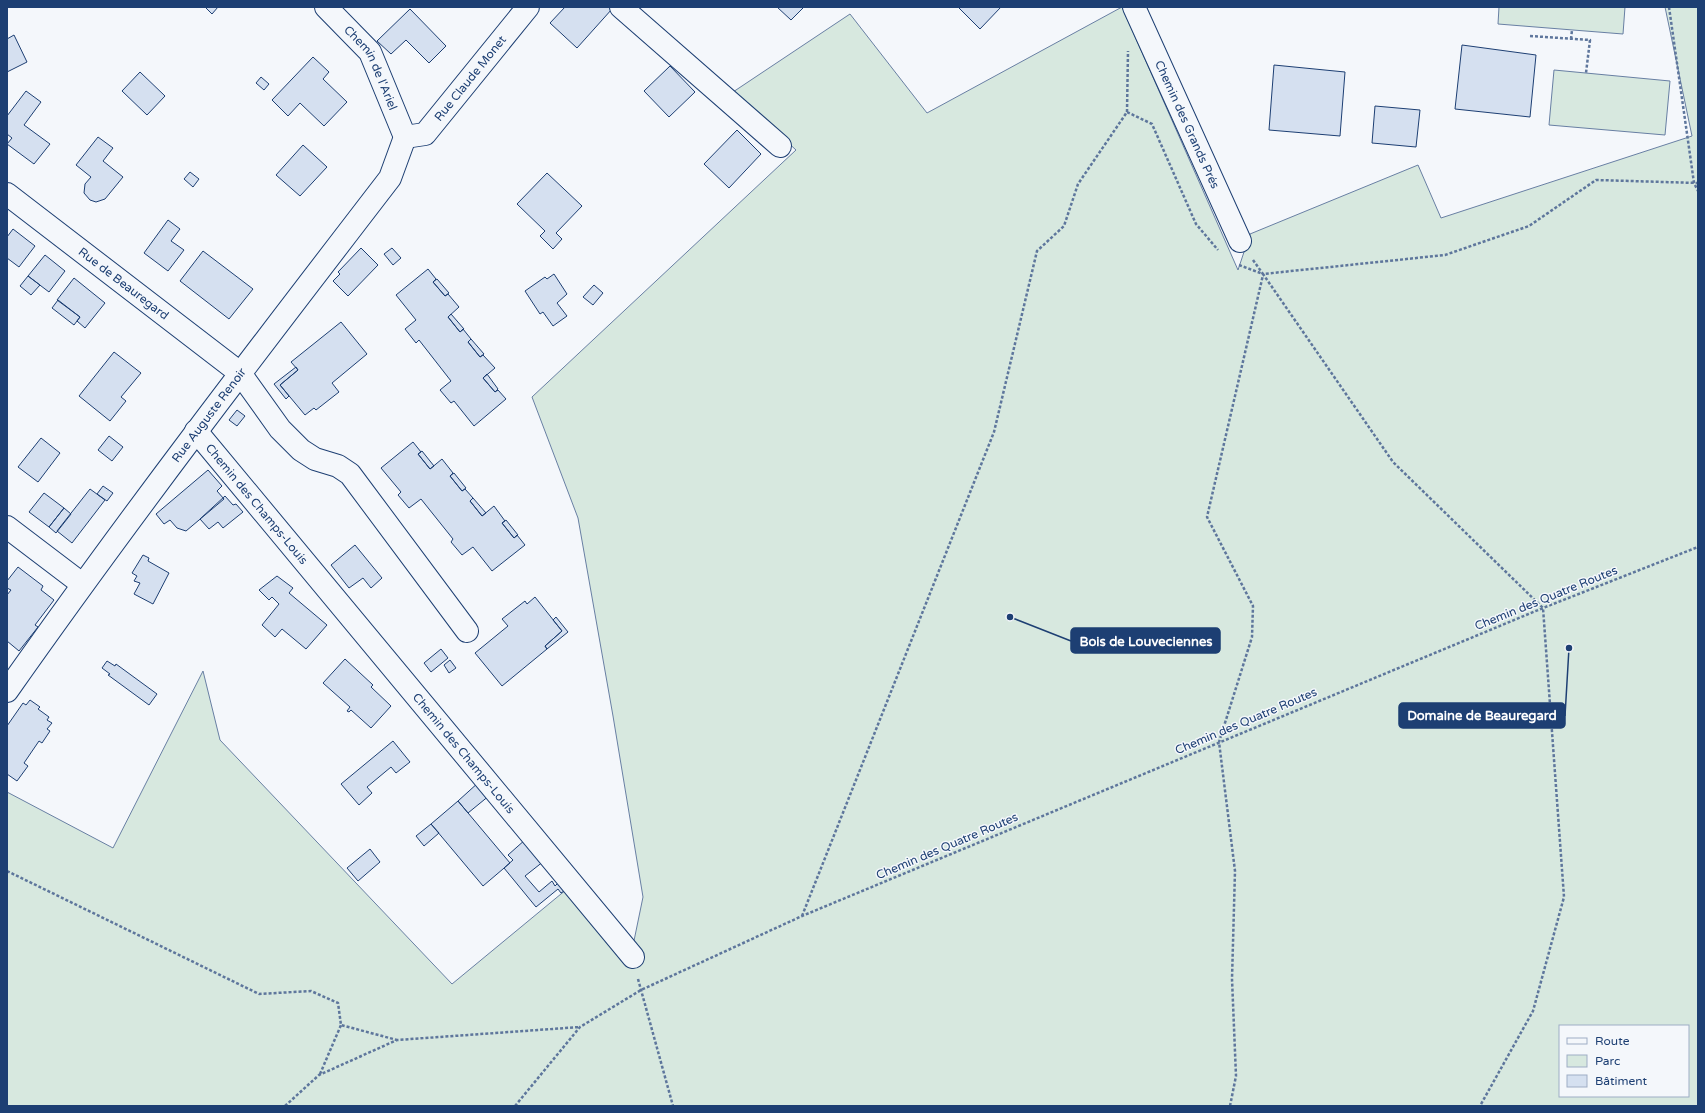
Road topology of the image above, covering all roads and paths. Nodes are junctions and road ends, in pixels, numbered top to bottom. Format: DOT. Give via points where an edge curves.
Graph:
graph roads {
  1 [pos="326,7"];
  2 [pos="528,7"];
  3 [pos="621,7"];
  4 [pos="1134,7"];
  5 [pos="1669,7"];
  6 [pos="1572,30"];
  7 [pos="1530,36"];
  8 [pos="1571,39"];
  9 [pos="1129,46"];
  10 [pos="1586,73"];
  11 [pos="1127,112"];
  12 [pos="405,137"];
  13 [pos="780,146"];
  14 [pos="1696,183"];
  15 [pos="1698,191"];
  16 [pos="7,194"];
  17 [pos="1240,241"];
  18 [pos="1220,253"];
  19 [pos="1237,264"];
  20 [pos="1263,274"];
  21 [pos="240,373"];
  22 [pos="196,431"];
  23 [pos="7,527"];
  24 [pos="1698,547"];
  25 [pos="82,584"];
  26 [pos="1542,608"];
  27 [pos="467,631"];
  28 [pos="7,691"];
  29 [pos="1219,742"];
  30 [pos="7,871"];
  31 [pos="802,916"];
  32 [pos="633,957"];
  33 [pos="641,990"];
  34 [pos="341,1025"];
  35 [pos="580,1027"];
  36 [pos="398,1040"];
  37 [pos="319,1075"];
  38 [pos="285,1106"];
  39 [pos="515,1106"];
  40 [pos="673,1106"];
  41 [pos="1230,1106"];
  42 [pos="1480,1106"];
  1 -- 12 [label="street, Chemin de l'Ariel" via="370,52"];
  2 -- 12 [label="street, Rue Claude Monet" via="425,134"];
  3 -- 13 [label="street"];
  4 -- 17 [label="street, Chemin des Grands Prés"];
  5 -- 14 [label="path"];
  6 -- 8 [label="path"];
  7 -- 8 [label="path"];
  8 -- 10 [label="path" via="1590,40"];
  9 -- 11 [label="path"];
  11 -- 18 [label="path" via="1152,124 1196,224"];
  11 -- 31 [label="path" via="1078,184 1064,226 1037,251 994,432"];
  12 -- 21 [label="street, Rue Auguste Renoir" via="390,178"];
  14 -- 15 [label="path"];
  14 -- 20 [label="path" via="1596,180 1529,226 1445,255"];
  16 -- 21 [label="street, Rue de Beauregard"];
  17 -- 20 [label="path"];
  19 -- 20 [label="path"];
  20 -- 26 [label="path" via="1393,462"];
  20 -- 29 [label="path" via="1207,517 1253,606 1252,637"];
  21 -- 22 [label="street, Rue Auguste Renoir"];
  21 -- 27 [label="street, Rue de Beauregard" via="280,429 301,450 350,474"];
  22 -- 25 [label="street, Rue Auguste Renoir"];
  22 -- 32 [label="street, Chemin des Champs-Louis"];
  23 -- 25 [label="street"];
  24 -- 26 [label="path, Chemin des Quatre Routes"];
  25 -- 28 [label="street, Rue Auguste Renoir"];
  26 -- 29 [label="path, Chemin des Quatre Routes"];
  26 -- 42 [label="path" via="1564,897 1533,1011"];
  29 -- 31 [label="path, Chemin des Quatre Routes"];
  29 -- 41 [label="path" via="1235,871 1232,979 1236,1076"];
  30 -- 34 [label="path" via="259,994 311,991 338,1003"];
  31 -- 33 [label="path, Chemin des Quatre Routes"];
  32 -- 33 [label="path"];
  33 -- 35 [label="path, Chemin des Quatre Routes"];
  33 -- 40 [label="path"];
  34 -- 36 [label="path"];
  34 -- 37 [label="path"];
  35 -- 36 [label="path"];
  35 -- 39 [label="path"];
  36 -- 37 [label="path"];
  37 -- 38 [label="path"];
}
